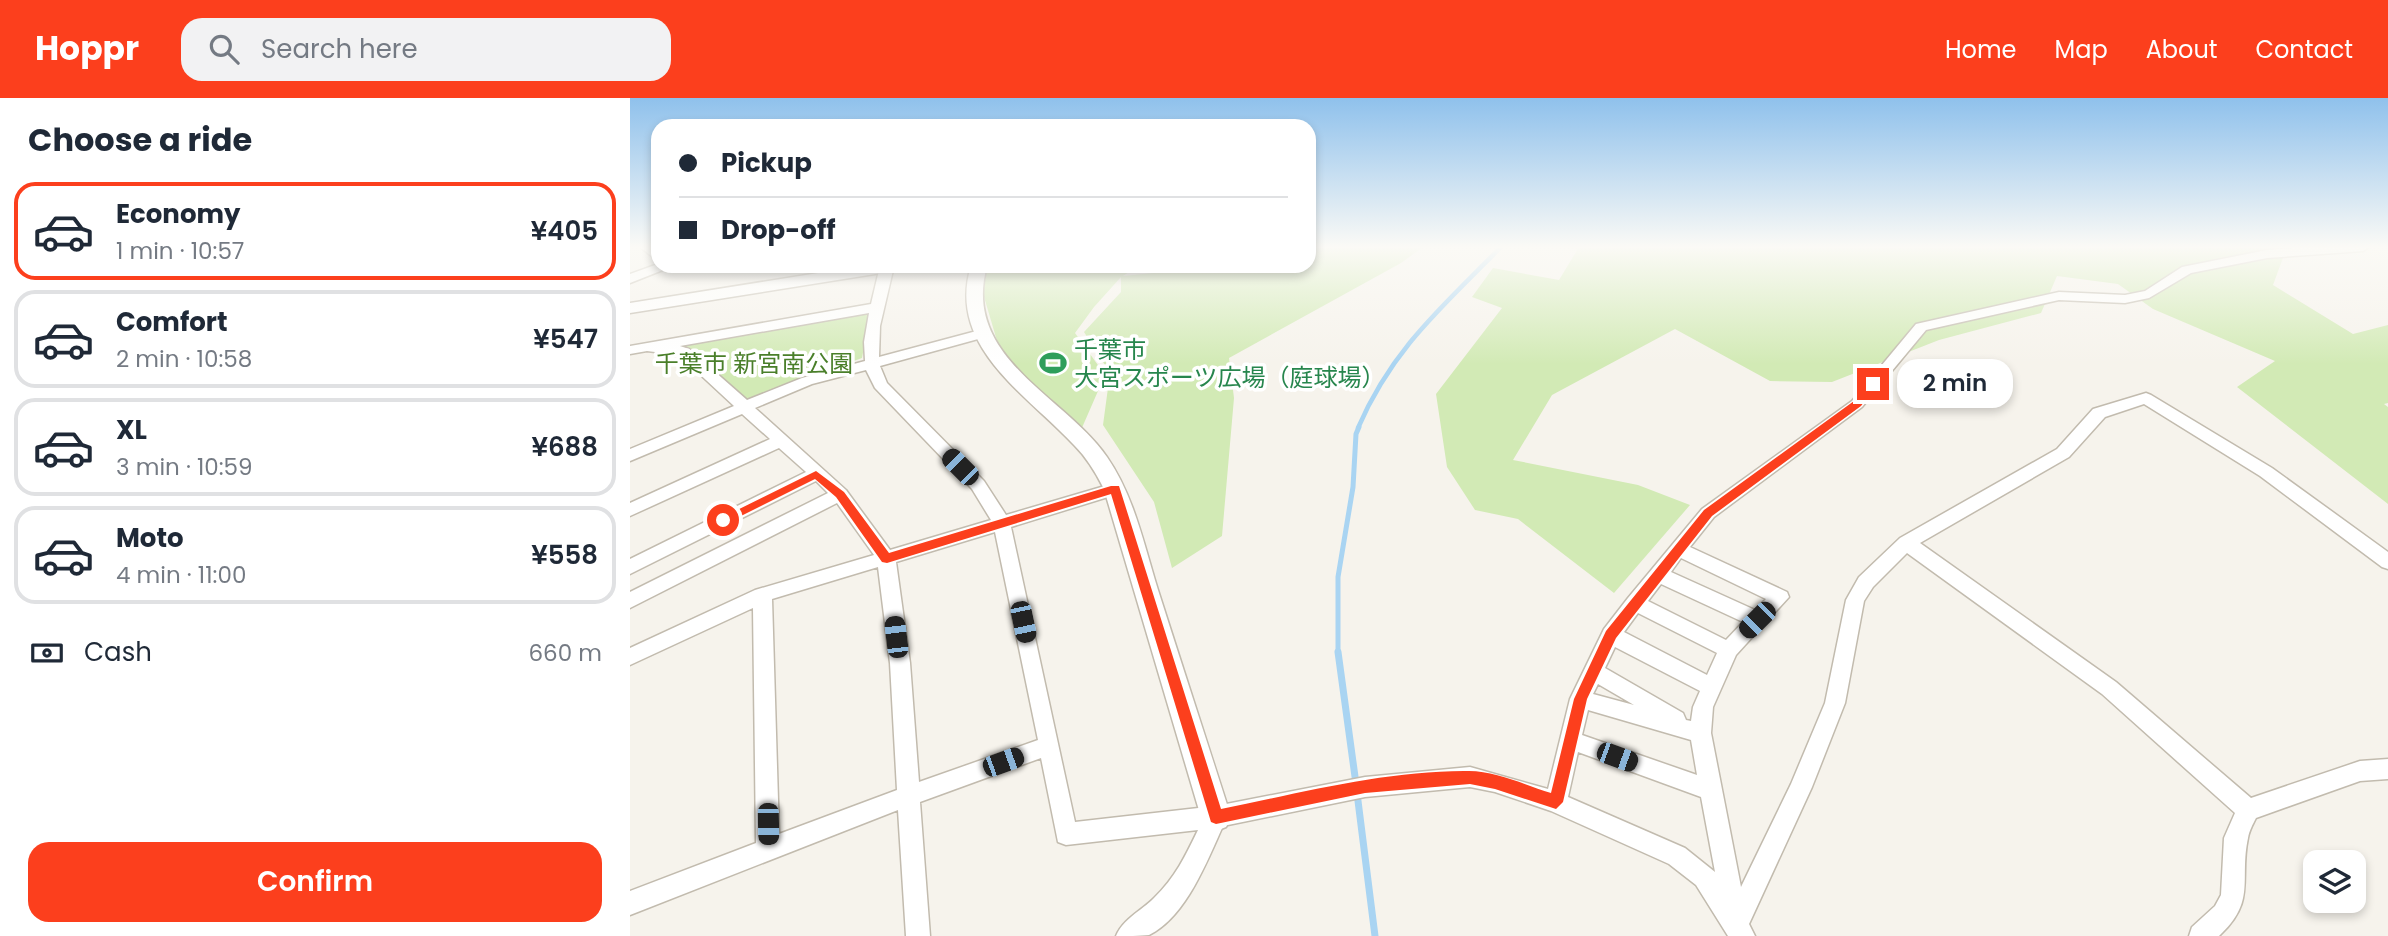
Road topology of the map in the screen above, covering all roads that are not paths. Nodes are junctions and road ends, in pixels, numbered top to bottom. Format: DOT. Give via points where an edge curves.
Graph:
graph roads {
  1 [pos="765,286"];
  2 [pos="884,286"];
  3 [pos="975,286"];
  4 [pos="2161,286"];
  5 [pos="879,307"];
  6 [pos="630,308"];
  7 [pos="984,333"];
  8 [pos="638,349"];
  9 [pos="870,363"];
  10 [pos="744,408"];
  11 [pos="780,441"];
  12 [pos="631,453"];
  13 [pos="816,474"];
  14 [pos="1115,489"];
  15 [pos="840,494"];
  16 [pos="630,510"];
  17 [pos="1002,524"];
  18 [pos="1906,543"];
  19 [pos="1678,550"];
  20 [pos="887,558"];
  21 [pos="2388,562"];
  22 [pos="630,567"];
  23 [pos="1658,574"];
  24 [pos="762,594"];
  25 [pos="630,601"];
  26 [pos="1635,603"];
  27 [pos="1757,620"];
  28 [pos="1611,635"];
  29 [pos="1728,650"];
  30 [pos="630,657"];
  31 [pos="1593,671"];
  32 [pos="1711,687"];
  33 [pos="1580,699"];
  34 [pos="1700,733"];
  35 [pos="1571,740"];
  36 [pos="1050,745"];
  37 [pos="2388,769"];
  38 [pos="1710,790"];
  39 [pos="908,796"];
  40 [pos="1556,802"];
  41 [pos="2248,810"];
  42 [pos="1216,817"];
  43 [pos="768,849"];
  44 [pos="630,903"];
  45 [pos="1740,930"];
  46 [pos="918,936"];
  47 [pos="1128,936"];
  48 [pos="2201,936"];
  1 -- 6 [label="street"];
  2 -- 5 [label="street"];
  3 -- 7 [label="street"];
  4 -- 19 [label="street" via="2125,299 2059,296 1922,327 1857,404 1708,513"];
  5 -- 8 [label="street"];
  5 -- 9 [label="street"];
  7 -- 9 [label="street"];
  7 -- 14 [label="street" via="1004,371 1080,438"];
  8 -- 10 [label="street" via="684,352"];
  9 -- 10 [label="street" via="807,381"];
  9 -- 17 [label="street" via="880,385 978,485"];
  10 -- 11 [label="street"];
  10 -- 12 [label="street"];
  11 -- 13 [label="street"];
  11 -- 16 [label="street"];
  13 -- 15 [label="street"];
  13 -- 22 [label="street"];
  14 -- 17 [label="street"];
  14 -- 42 [label="street"];
  15 -- 20 [label="street"];
  15 -- 25 [label="street"];
  17 -- 20 [label="street"];
  17 -- 36 [label="street"];
  18 -- 21 [label="street" via="2063,453 2099,413 2146,398 2266,471"];
  18 -- 41 [label="street" via="2109,688"];
  18 -- 45 [label="street" via="1875,570 1855,600 1835,704"];
  19 -- 23 [label="street"];
  19 -- 27 [label="street" via="1780,597"];
  20 -- 24 [label="street"];
  20 -- 39 [label="street" via="900,663"];
  23 -- 26 [label="street"];
  23 -- 27 [label="street"];
  24 -- 30 [label="street"];
  24 -- 43 [label="street"];
  26 -- 28 [label="street"];
  26 -- 29 [label="street"];
  27 -- 29 [label="street"];
  28 -- 31 [label="street"];
  28 -- 32 [label="street"];
  29 -- 32 [label="street"];
  31 -- 33 [label="street"];
  31 -- 34 [label="street"];
  32 -- 34 [label="street"];
  33 -- 34 [label="street"];
  33 -- 35 [label="street"];
  34 -- 38 [label="street"];
  35 -- 38 [label="street"];
  35 -- 40 [label="street"];
  36 -- 39 [label="street"];
  36 -- 42 [label="street" via="1066,834"];
  37 -- 41 [label="street" via="2361,771"];
  38 -- 45 [label="street"];
  39 -- 43 [label="street"];
  39 -- 46 [label="street"];
  40 -- 42 [label="street" via="1470,777 1365,787"];
  40 -- 45 [label="street" via="1677,856 1704,877"];
  41 -- 48 [label="street" via="2236,838 2233,896 2224,915"];
  42 -- 47 [label="street" via="1187,879"];
  43 -- 44 [label="street"];
}
